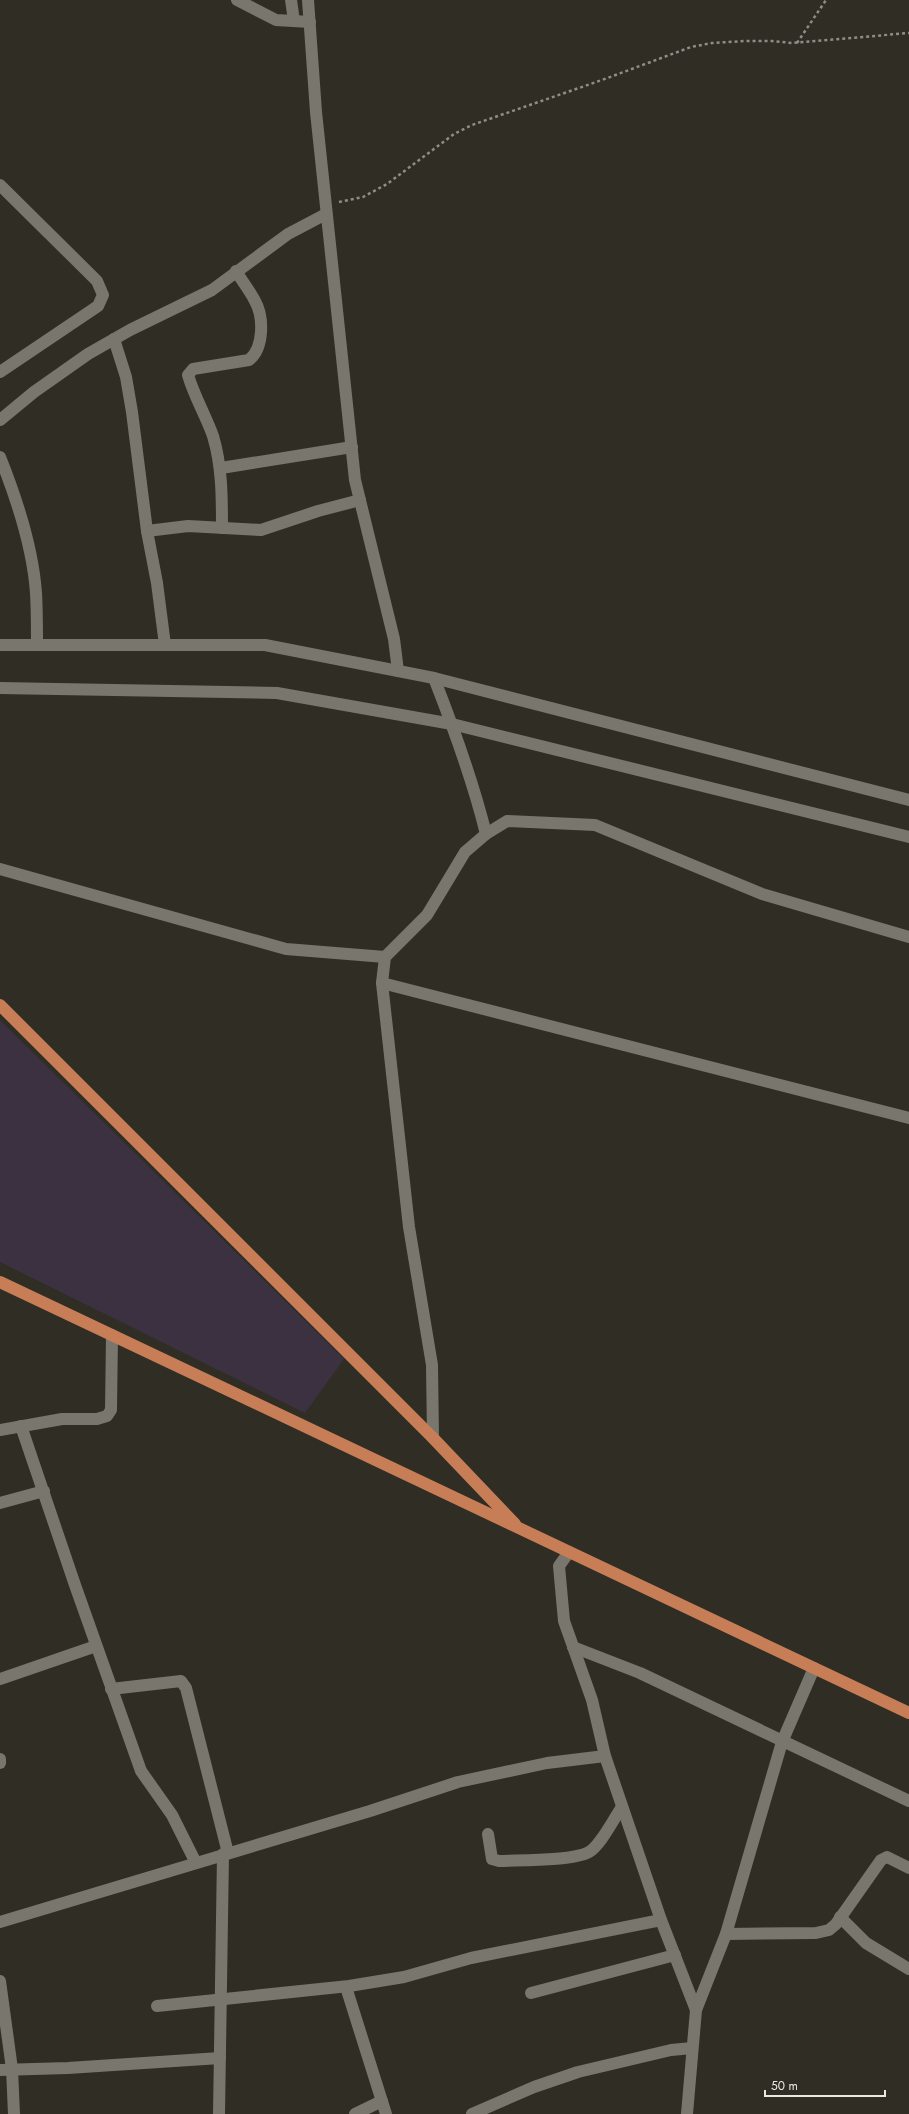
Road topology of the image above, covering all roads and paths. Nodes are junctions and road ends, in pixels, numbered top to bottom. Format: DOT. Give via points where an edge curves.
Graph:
graph roads {
  1 [pos="237,0"];
  2 [pos="291,0"];
  3 [pos="308,0"];
  4 [pos="826,0"];
  5 [pos="294,21"];
  6 [pos="310,22"];
  7 [pos="909,33"];
  8 [pos="796,43"];
  9 [pos="0,186"];
  10 [pos="326,209"];
  11 [pos="236,271"];
  12 [pos="114,339"];
  13 [pos="0,372"];
  14 [pos="0,420"];
  15 [pos="352,447"];
  16 [pos="0,457"];
  17 [pos="221,468"];
  18 [pos="360,500"];
  19 [pos="222,528"];
  20 [pos="147,531"];
  21 [pos="0,645"];
  22 [pos="37,645"];
  23 [pos="165,645"];
  24 [pos="398,671"];
  25 [pos="434,678"];
  26 [pos="0,688"];
  27 [pos="452,724"];
  28 [pos="909,800"];
  29 [pos="486,834"];
  30 [pos="909,837"];
  31 [pos="0,869"];
  32 [pos="909,937"];
  33 [pos="385,957"];
  34 [pos="382,983"];
  35 [pos="0,1005"];
  36 [pos="909,1118"];
  37 [pos="0,1282"];
  38 [pos="112,1335"];
  39 [pos="21,1426"];
  40 [pos="0,1430"];
  41 [pos="433,1438"];
  42 [pos="44,1491"];
  43 [pos="0,1502"];
  44 [pos="520,1529"];
  45 [pos="569,1552"];
  46 [pos="96,1646"];
  47 [pos="573,1647"];
  48 [pos="814,1668"];
  49 [pos="0,1679"];
  50 [pos="111,1689"];
  51 [pos="909,1713"];
  52 [pos="782,1742"];
  53 [pos="605,1756"];
  54 [pos="0,1759"];
  55 [pos="0,1763"];
  56 [pos="909,1801"];
  57 [pos="622,1807"];
  58 [pos="488,1834"];
  59 [pos="226,1853"];
  60 [pos="196,1863"];
  61 [pos="909,1868"];
  62 [pos="840,1917"];
  63 [pos="661,1920"];
  64 [pos="0,1922"];
  65 [pos="726,1934"];
  66 [pos="675,1955"];
  67 [pos="909,1969"];
  68 [pos="0,1981"];
  69 [pos="346,1987"];
  70 [pos="531,1993"];
  71 [pos="221,2000"];
  72 [pos="158,2006"];
  73 [pos="696,2010"];
  74 [pos="692,2048"];
  75 [pos="220,2058"];
  76 [pos="12,2069"];
  77 [pos="0,2070"];
  78 [pos="382,2101"];
  79 [pos="14,2114"];
  80 [pos="219,2114"];
  81 [pos="355,2114"];
  82 [pos="386,2114"];
  83 [pos="472,2114"];
  84 [pos="687,2114"];
  1 -- 5 [label="street" via="276,20"];
  2 -- 5 [label="street"];
  3 -- 6 [label="street"];
  4 -- 8 [label="path"];
  5 -- 6 [label="street"];
  6 -- 10 [label="street"];
  7 -- 8 [label="path"];
  8 -- 10 [label="path" via="745,41 691,47 472,125 454,134 387,184 363,197"];
  9 -- 13 [label="street" via="97,281 103,294 98,306"];
  10 -- 11 [label="street"];
  10 -- 15 [label="street"];
  11 -- 12 [label="street" via="212,290"];
  11 -- 17 [label="street" via="256,302 260,315 258,348 249,360 193,369 188,375 198,405 212,434"];
  12 -- 14 [label="street" via="58,375"];
  12 -- 20 [label="street" via="126,377"];
  15 -- 17 [label="street"];
  15 -- 18 [label="street"];
  16 -- 22 [label="street" via="28,543 36,592"];
  17 -- 19 [label="street"];
  18 -- 19 [label="street" via="318,510 261,530"];
  18 -- 24 [label="street" via="394,640"];
  19 -- 20 [label="street" via="188,526"];
  20 -- 23 [label="street" via="158,583"];
  21 -- 22 [label="street"];
  22 -- 23 [label="street"];
  23 -- 24 [label="street" via="265,645"];
  24 -- 25 [label="street"];
  25 -- 27 [label="street"];
  25 -- 28 [label="street"];
  26 -- 27 [label="street" via="277,693"];
  27 -- 29 [label="street"];
  27 -- 30 [label="street"];
  29 -- 32 [label="street" via="508,821 596,825 762,894"];
  29 -- 33 [label="street" via="465,852 427,916"];
  31 -- 33 [label="street" via="286,949"];
  33 -- 34 [label="street"];
  34 -- 36 [label="street"];
  34 -- 41 [label="street" via="409,1227 432,1366"];
  35 -- 41 [label="main road"];
  37 -- 38 [label="main road"];
  38 -- 39 [label="street" via="111,1410 107,1416 98,1419 62,1419"];
  38 -- 44 [label="main road"];
  39 -- 40 [label="street"];
  39 -- 42 [label="street"];
  41 -- 44 [label="main road"];
  42 -- 43 [label="street"];
  42 -- 46 [label="street"];
  44 -- 45 [label="main road"];
  45 -- 47 [label="street" via="559,1566 564,1621"];
  45 -- 48 [label="main road"];
  46 -- 49 [label="street"];
  46 -- 50 [label="street"];
  47 -- 52 [label="street" via="640,1673"];
  47 -- 53 [label="street" via="592,1700"];
  48 -- 51 [label="main road"];
  48 -- 52 [label="street"];
  50 -- 59 [label="street" via="181,1681 186,1688"];
  50 -- 60 [label="street" via="141,1771 172,1815"];
  52 -- 56 [label="street"];
  52 -- 65 [label="street"];
  53 -- 57 [label="street"];
  53 -- 59 [label="street" via="547,1763 458,1782"];
  54 -- 55 [label="street"];
  57 -- 58 [label="street" via="594,1848 572,1856 500,1861 492,1859"];
  57 -- 63 [label="street"];
  59 -- 60 [label="street"];
  59 -- 71 [label="street"];
  60 -- 64 [label="street"];
  61 -- 62 [label="street" via="887,1857 881,1860"];
  62 -- 65 [label="street" via="829,1930 816,1933"];
  62 -- 67 [label="street" via="866,1943"];
  63 -- 66 [label="street"];
  63 -- 69 [label="street" via="471,1958 404,1977"];
  65 -- 73 [label="street"];
  66 -- 70 [label="street"];
  66 -- 73 [label="street"];
  68 -- 76 [label="street"];
  69 -- 71 [label="street"];
  69 -- 78 [label="street"];
  71 -- 72 [label="street"];
  71 -- 75 [label="street"];
  73 -- 74 [label="street"];
  74 -- 83 [label="street" via="671,2050 578,2072 534,2087"];
  74 -- 84 [label="street"];
  75 -- 76 [label="street"];
  75 -- 80 [label="street"];
  76 -- 77 [label="street"];
  76 -- 79 [label="street"];
  78 -- 81 [label="street"];
  78 -- 82 [label="street"];
}
